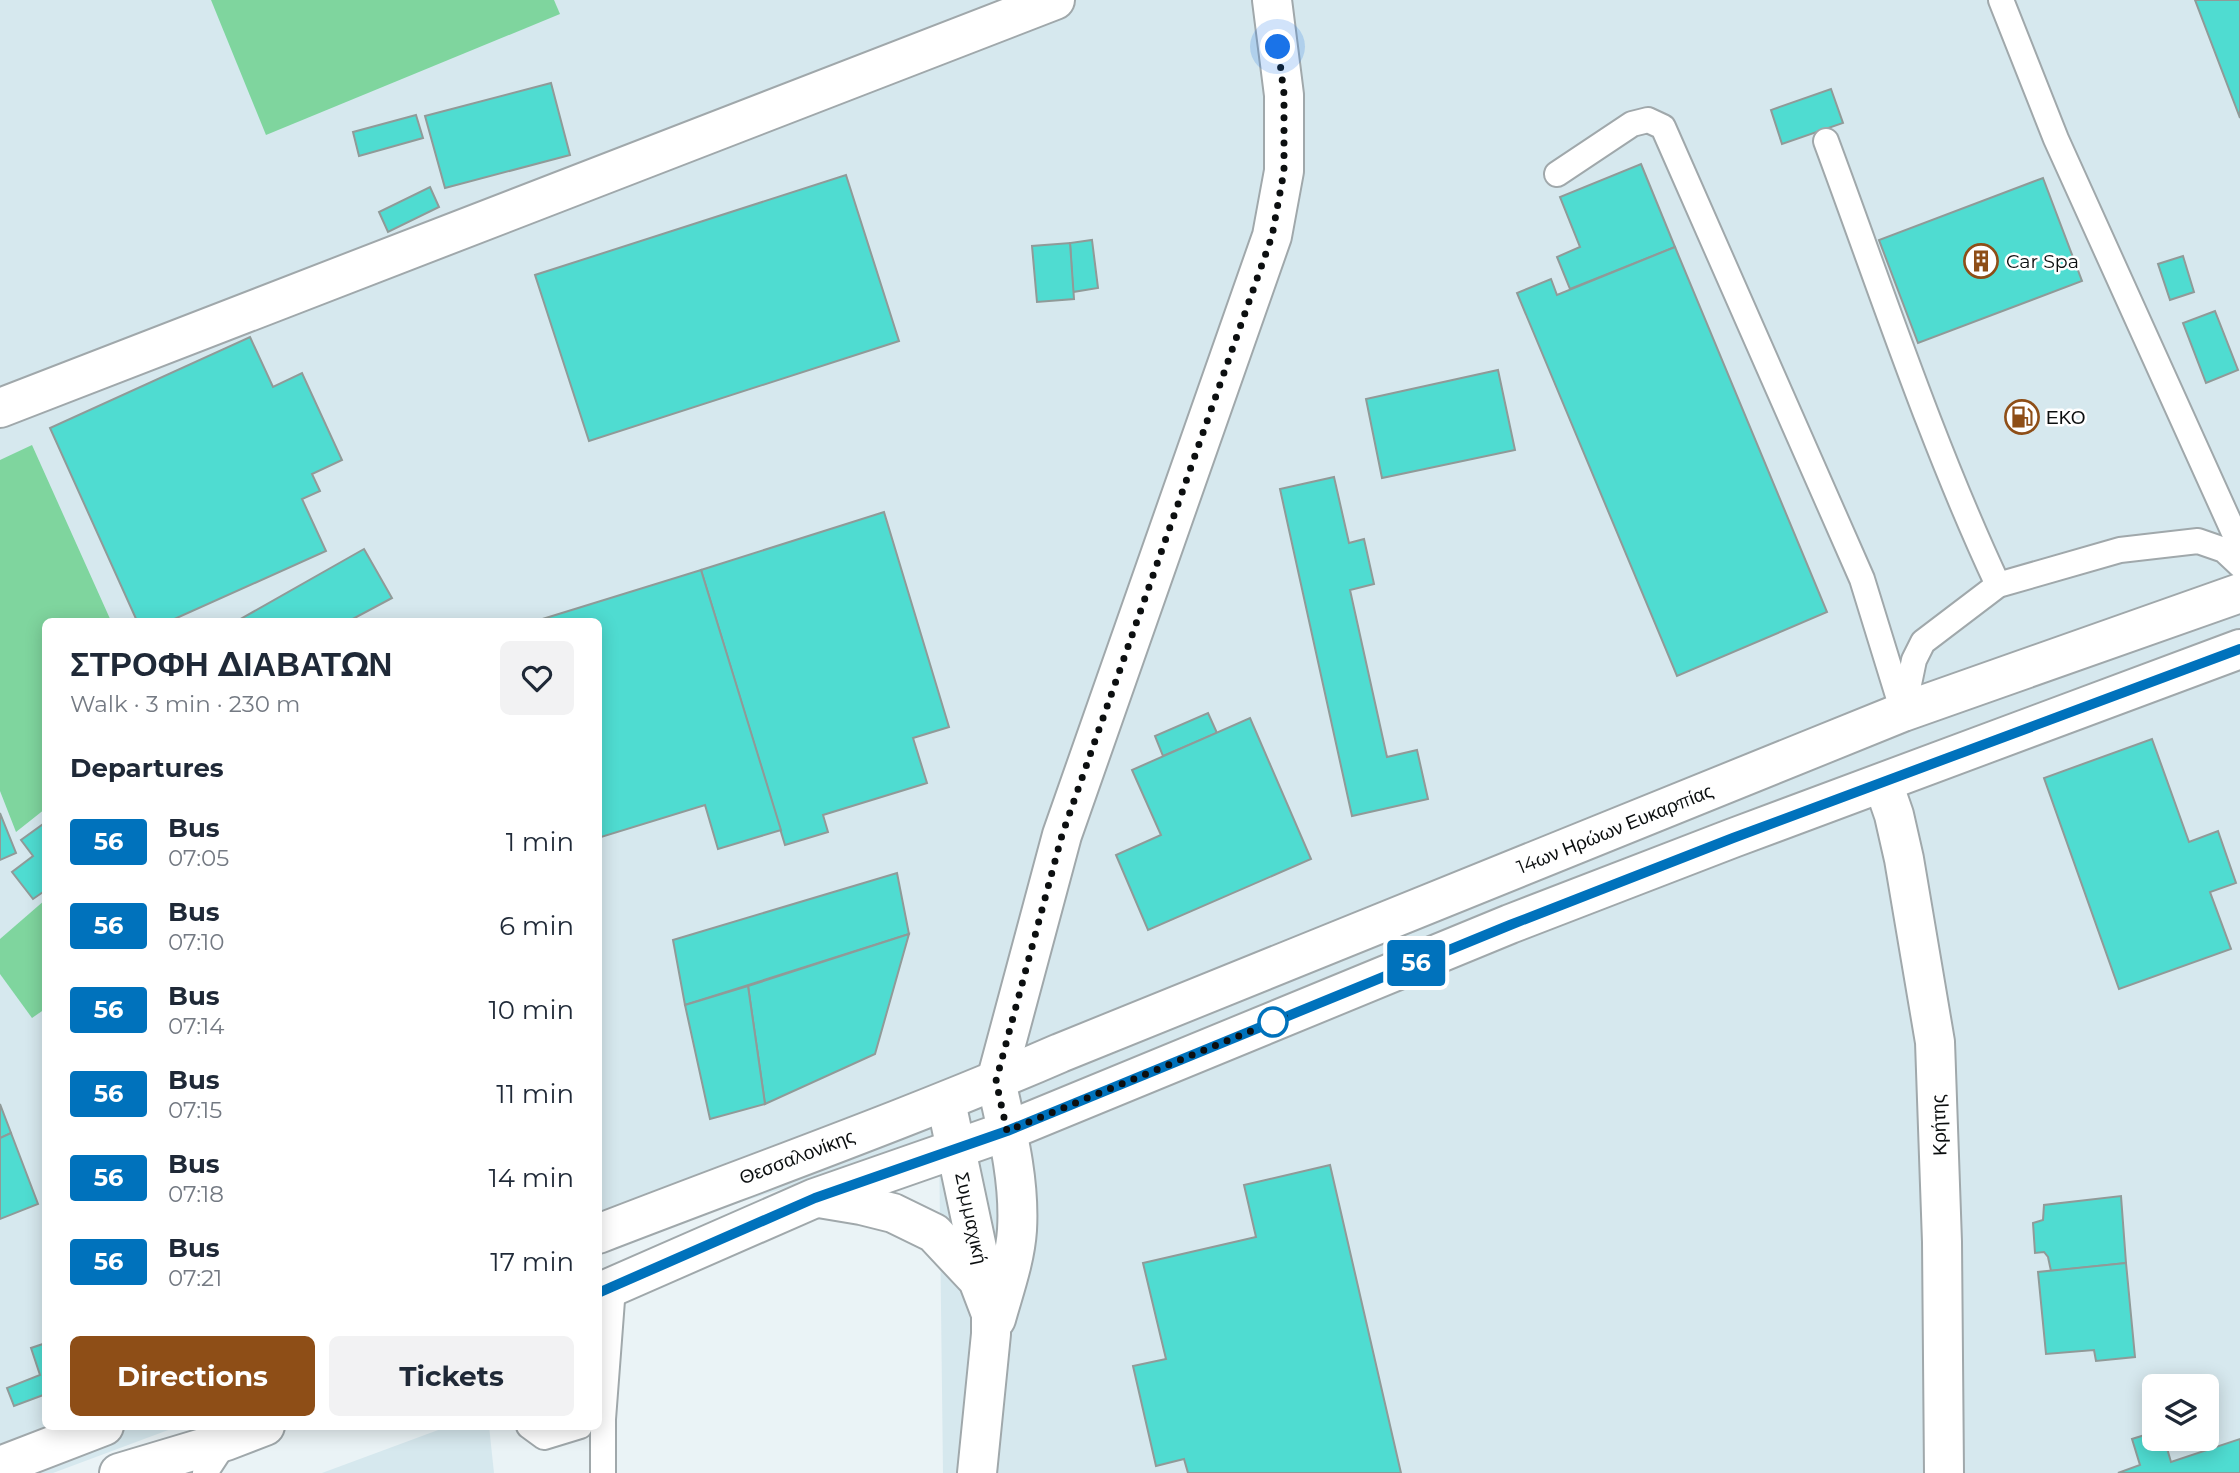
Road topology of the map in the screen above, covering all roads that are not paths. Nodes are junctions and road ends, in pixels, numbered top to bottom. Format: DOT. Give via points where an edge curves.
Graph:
graph roads {
  1 [pos="1055,0"];
  2 [pos="1272,0"];
  3 [pos="2001,0"];
  4 [pos="1826,141"];
  5 [pos="1557,174"];
  6 [pos="0,408"];
  7 [pos="2240,547"];
  8 [pos="2240,565"];
  9 [pos="1998,585"];
  10 [pos="2240,593"];
  11 [pos="2240,649"];
  12 [pos="1903,712"];
  13 [pos="1883,783"];
  14 [pos="996,1081"];
  15 [pos="946,1102"];
  16 [pos="1007,1131"];
  17 [pos="957,1149"];
  18 [pos="815,1198"];
  19 [pos="602,1232"];
  20 [pos="606,1290"];
  21 [pos="991,1324"];
  22 [pos="602,1334"];
  23 [pos="94,1430"];
  24 [pos="255,1430"];
  25 [pos="595,1430"];
  26 [pos="226,1441"];
  27 [pos="0,1466"];
  28 [pos="119,1473"];
  29 [pos="205,1473"];
  30 [pos="603,1473"];
  31 [pos="977,1473"];
  32 [pos="1944,1473"];
  1 -- 6 [label="main road"];
  2 -- 14 [label="main road" via="1284,94 1284,171 1272,236 1062,835"];
  3 -- 7 [label="lane" via="2056,139"];
  4 -- 9 [label="lane" via="1906,359"];
  5 -- 12 [label="lane" via="1632,124 1648,120 1663,127 1862,579"];
  8 -- 9 [label="lane" via="2224,550 2198,541 2120,550"];
  9 -- 12 [label="lane" via="1923,642 1913,660"];
  10 -- 12 [label="main road, 14ων Ηρώων Ευκαρπίας"];
  11 -- 13 [label="main road"];
  12 -- 14 [label="main road, 14ων Ηρώων Ευκαρπίας"];
  13 -- 16 [label="main road" via="1510,925"];
  13 -- 32 [label="main road, Κρήτης" via="1904,859 1935,1042"];
  14 -- 15 [label="main road, Θεσσαλονίκης"];
  14 -- 16 [label="main road, Συμμαχική"];
  15 -- 17 [label="main road, Συμμαχική"];
  15 -- 19 [label="main road, Θεσσαλονίκης"];
  16 -- 17 [label="main road"];
  16 -- 21 [label="main road, Συμμαχική" via="1017,1232"];
  17 -- 18 [label="main road"];
  17 -- 21 [label="main road, Συμμαχική"];
  18 -- 20 [label="main road"];
  18 -- 21 [label="main road" via="893,1213 934,1233 978,1280"];
  20 -- 22 [label="lane"];
  21 -- 31 [label="main road, Συμμαχική"];
  23 -- 27 [label="main road"];
  24 -- 26 [label="main road"];
  25 -- 30 [label="lane"];
  26 -- 28 [label="main road"];
  26 -- 29 [label="lane"];
}
